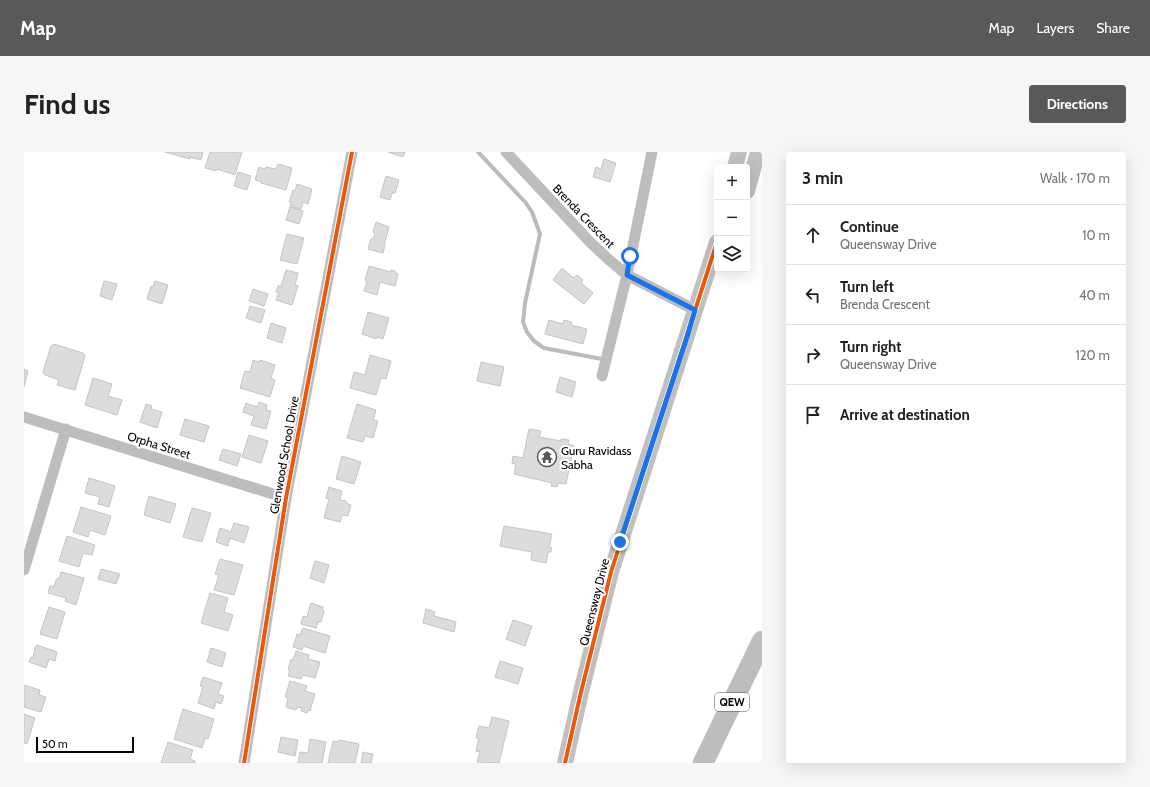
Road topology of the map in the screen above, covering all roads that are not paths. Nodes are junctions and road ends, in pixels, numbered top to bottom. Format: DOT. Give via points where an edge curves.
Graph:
graph roads {
  1 [pos="352,152"];
  2 [pos="506,152"];
  3 [pos="652,152"];
  4 [pos="739,152"];
  5 [pos="758,152"];
  6 [pos="736,164"];
  7 [pos="750,181"];
  8 [pos="714,251"];
  9 [pos="627,275"];
  10 [pos="695,310"];
  11 [pos="602,376"];
  12 [pos="24,417"];
  13 [pos="66,429"];
  14 [pos="286,498"];
  15 [pos="24,570"];
  16 [pos="762,641"];
  17 [pos="244,763"];
  18 [pos="565,763"];
  19 [pos="703,763"];
  1 -- 14 [label="street, Glenwood School Drive"];
  2 -- 9 [label="street, Brenda Crescent" via="590,242"];
  3 -- 9 [label="street"];
  4 -- 6 [label="main road"];
  5 -- 7 [label="main road"];
  8 -- 10 [label="main road, Queensway Drive"];
  9 -- 10 [label="street, Brenda Crescent"];
  9 -- 11 [label="street"];
  10 -- 18 [label="main road, Queensway Drive" via="611,572"];
  12 -- 13 [label="street, Orpha Street"];
  13 -- 14 [label="street, Orpha Street"];
  13 -- 15 [label="street"];
  14 -- 17 [label="street, Glenwood School Drive"];
  16 -- 19 [label="highway, QEW"];
}
